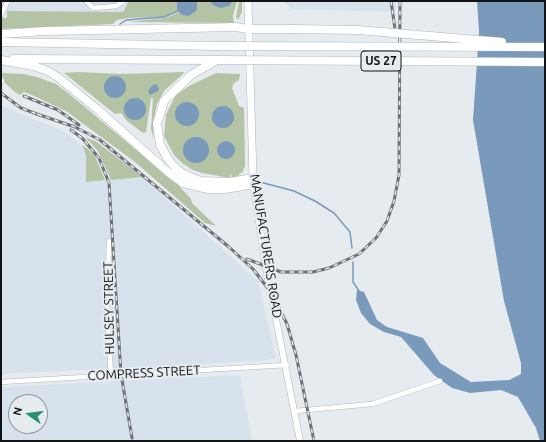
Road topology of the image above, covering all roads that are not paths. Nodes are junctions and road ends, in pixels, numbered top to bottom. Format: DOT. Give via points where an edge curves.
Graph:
graph roads {
  1 [pos="8,1"];
  2 [pos="86,1"];
  3 [pos="124,1"];
  4 [pos="248,1"];
  5 [pos="1,15"];
  6 [pos="248,29"];
  7 [pos="1,34"];
  8 [pos="1,42"];
  9 [pos="545,47"];
  10 [pos="1,59"];
  11 [pos="217,60"];
  12 [pos="545,62"];
  13 [pos="253,181"];
  14 [pos="109,241"];
  15 [pos="287,365"];
  16 [pos="111,375"];
  17 [pos="440,381"];
  18 [pos="1,382"];
  19 [pos="295,411"];
  20 [pos="300,441"];
  1 -- 5 [label="street"];
  2 -- 3 [label="street" via="93,8 116,6"];
  4 -- 6 [label="main road, MANUFACTURERS ROAD"];
  6 -- 7 [label="highway" via="236,26"];
  6 -- 9 [label="highway, bridge" via="358,30"];
  6 -- 13 [label="main road, MANUFACTURERS ROAD"];
  8 -- 9 [label="highway, US 27, bridge" via="217,46"];
  10 -- 11 [label="highway, US 27"];
  10 -- 13 [label="highway" via="33,66 59,78 183,183 208,189 225,189"];
  11 -- 12 [label="highway, US 27, bridge"];
  11 -- 13 [label="highway" via="191,74 164,101 157,124 160,145 173,165 183,174 200,181"];
  13 -- 15 [label="main road, MANUFACTURERS ROAD" via="266,268"];
  14 -- 16 [label="street, HULSEY STREET" via="107,313"];
  15 -- 16 [label="street, COMPRESS STREET"];
  15 -- 19 [label="main road, MANUFACTURERS ROAD"];
  16 -- 18 [label="street, COMPRESS STREET"];
  17 -- 19 [label="street" via="372,404"];
  19 -- 20 [label="main road, MANUFACTURERS ROAD"];
}
